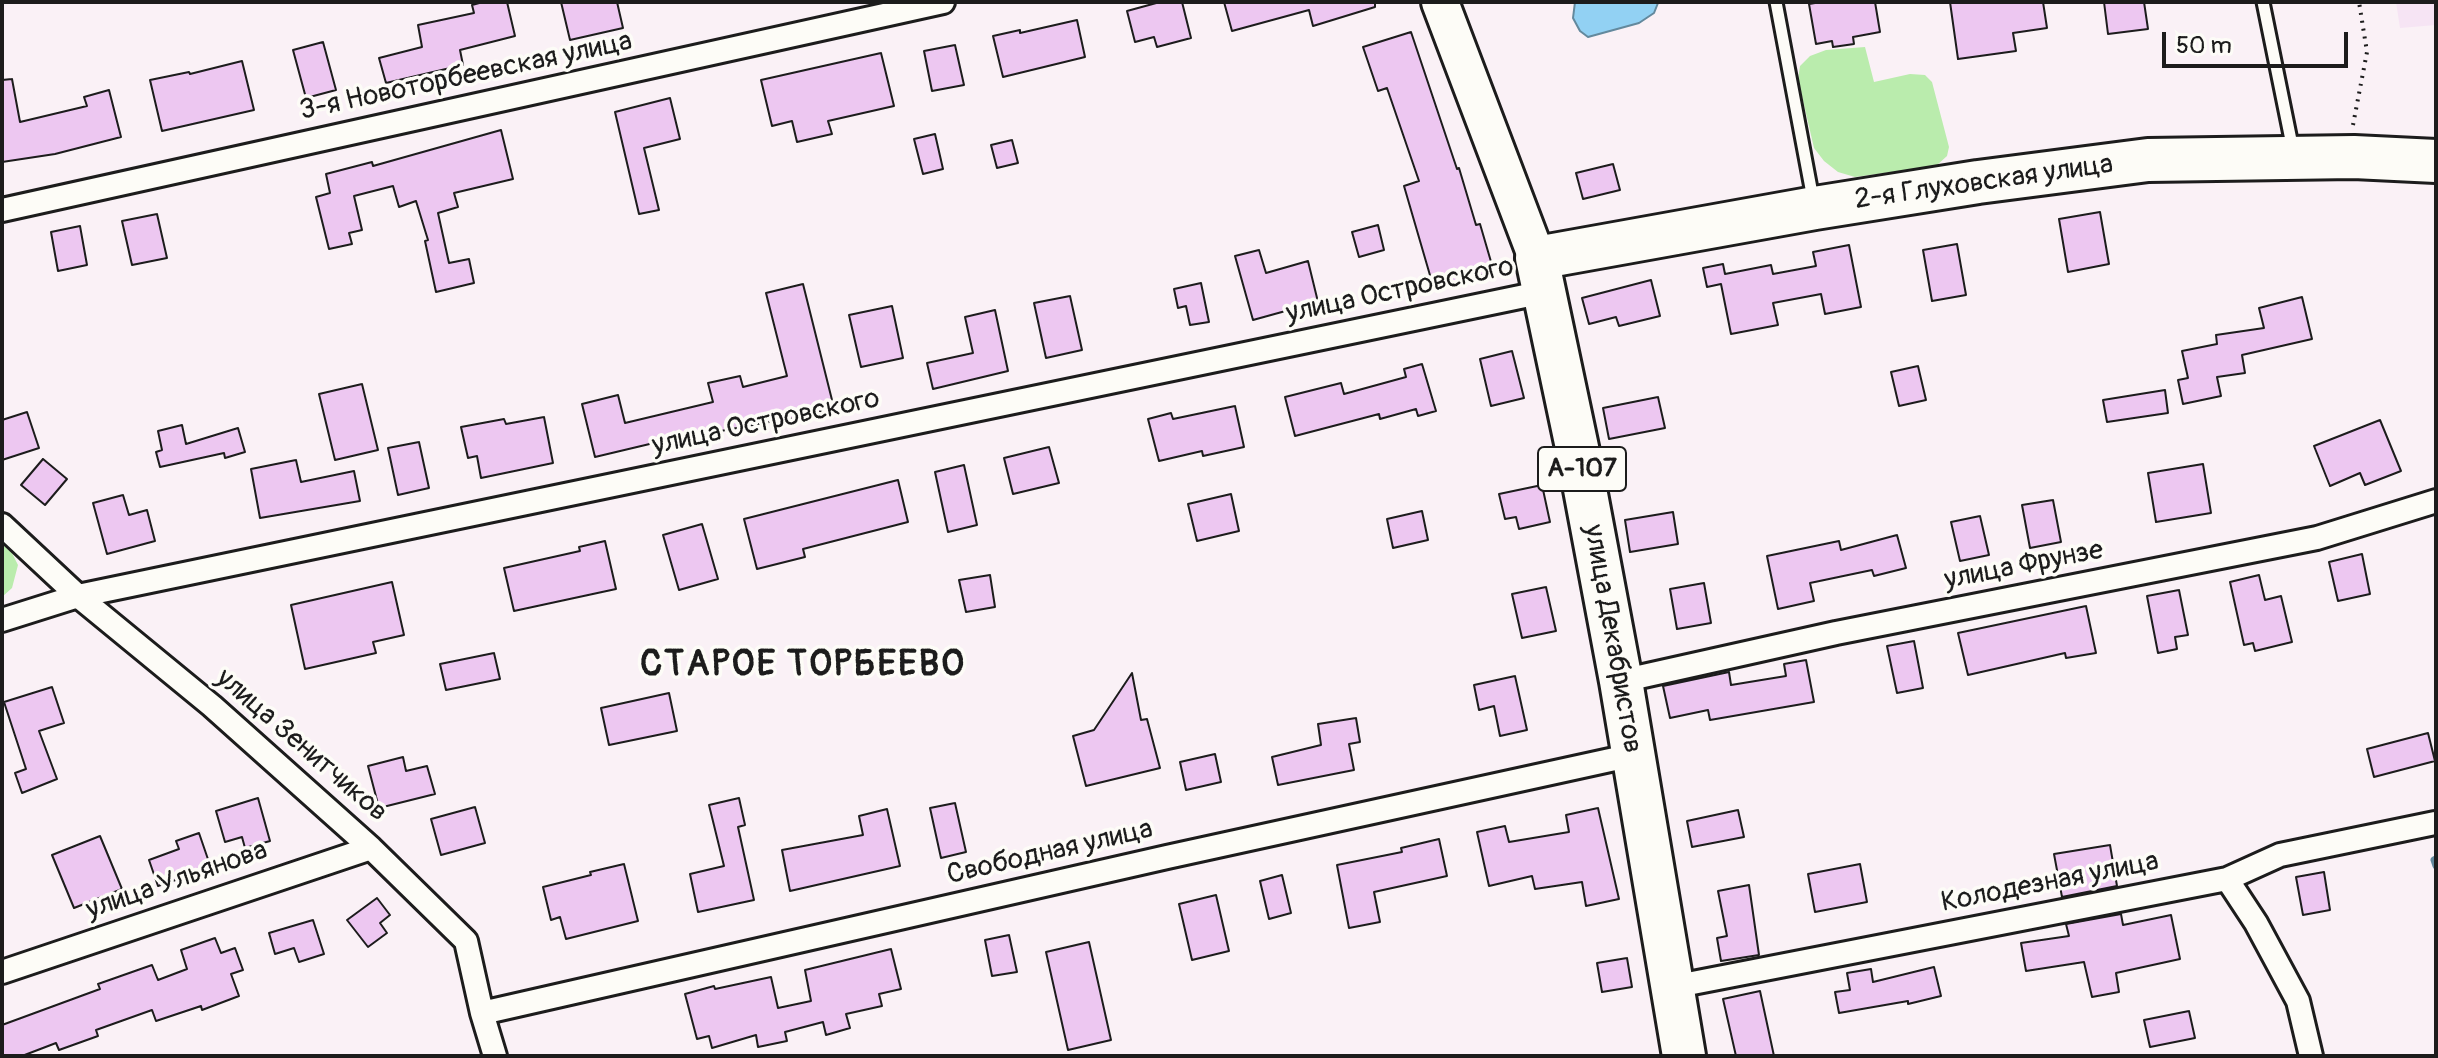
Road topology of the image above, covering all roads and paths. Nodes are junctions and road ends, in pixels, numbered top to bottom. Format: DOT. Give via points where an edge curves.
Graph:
graph roads {
  1 [pos="943,2"];
  2 [pos="1440,2"];
  3 [pos="1776,2"];
  4 [pos="2263,2"];
  5 [pos="2359,2"];
  6 [pos="2353,127"];
  7 [pos="2294,158"];
  8 [pos="2436,161"];
  9 [pos="1815,208"];
  10 [pos="2,210"];
  11 [pos="1540,275"];
  12 [pos="2436,501"];
  13 [pos="2,525"];
  14 [pos="78,596"];
  15 [pos="2,620"];
  16 [pos="1621,681"];
  17 [pos="1633,755"];
  18 [pos="2435,823"];
  19 [pos="371,848"];
  20 [pos="2227,879"];
  21 [pos="2,972"];
  22 [pos="1672,987"];
  23 [pos="482,1013"];
  24 [pos="495,1056"];
  25 [pos="1684,1056"];
  26 [pos="2311,1056"];
  1 -- 10 [label="street, 3-я Новоторбеевская улица"];
  2 -- 11 [label="main road, улица Декабристов / А-107"];
  3 -- 9 [label="lane"];
  4 -- 7 [label="lane"];
  5 -- 6 [label="path" via="2367,52"];
  7 -- 8 [label="highway, 2-я Глуховская улица"];
  7 -- 9 [label="highway, 2-я Глуховская улица" via="2148,160"];
  9 -- 11 [label="highway, 2-я Глуховская улица"];
  11 -- 14 [label="street, улица Островского"];
  11 -- 16 [label="highway, улица Декабристов / А-107"];
  12 -- 16 [label="street, улица Фрунзе" via="2317,538"];
  13 -- 14 [label="street, улица Зенитчиков"];
  14 -- 15 [label="street, улица Островского"];
  14 -- 19 [label="street, улица Зенитчиков"];
  16 -- 17 [label="highway, улица Декабристов / А-107"];
  17 -- 22 [label="highway, улица Декабристов / А-107"];
  17 -- 23 [label="street, Свободная улица"];
  18 -- 20 [label="street, Колодезная улица" via="2280,855"];
  19 -- 21 [label="street, улица Ульянова"];
  19 -- 23 [label="street, улица Зенитчиков" via="466,941"];
  20 -- 22 [label="street, Колодезная улица"];
  20 -- 26 [label="street" via="2298,1001"];
  22 -- 25 [label="highway, улица Декабристов / А-107"];
  23 -- 24 [label="street, улица Зенитчиков"];
}
